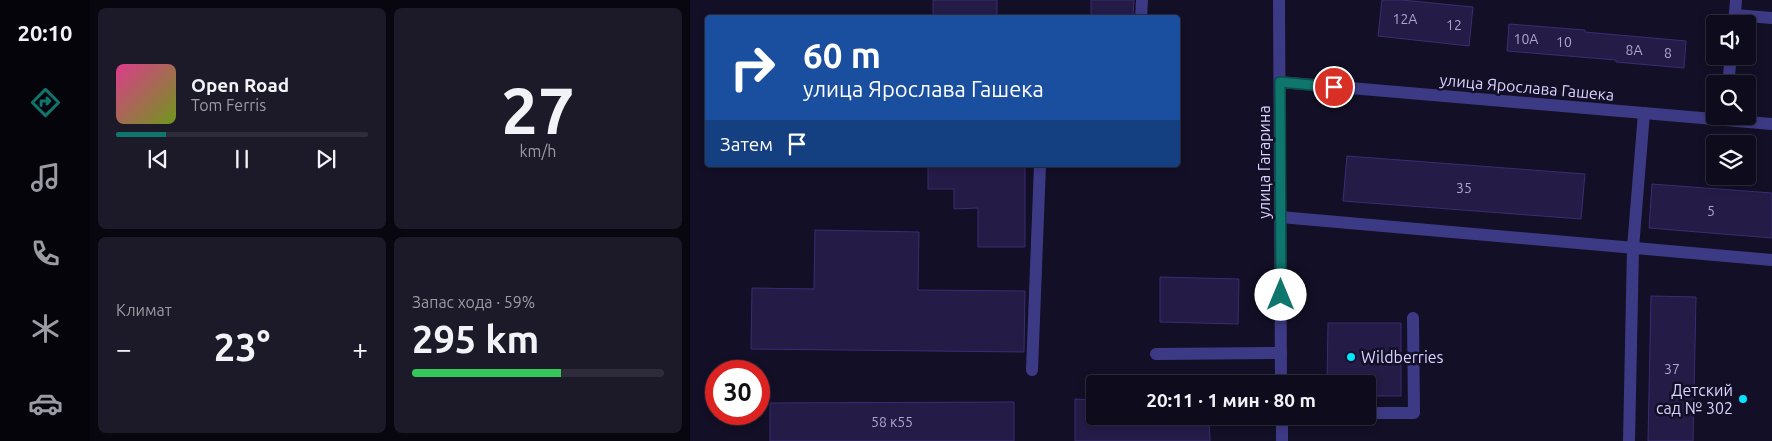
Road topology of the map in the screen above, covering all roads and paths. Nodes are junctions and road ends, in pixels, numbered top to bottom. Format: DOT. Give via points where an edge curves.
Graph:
graph roads {
  1 [pos="1142,0"];
  2 [pos="1279,0"];
  3 [pos="1736,0"];
  4 [pos="1141,15"];
  5 [pos="1734,15"];
  6 [pos="1756,18"];
  7 [pos="1772,18"];
  8 [pos="1280,82"];
  9 [pos="1644,113"];
  10 [pos="1706,117"];
  11 [pos="1756,122"];
  12 [pos="1772,124"];
  13 [pos="1040,167"];
  14 [pos="1280,217"];
  15 [pos="1633,248"];
  16 [pos="1772,260"];
  17 [pos="1413,318"];
  18 [pos="1281,353"];
  19 [pos="1156,354"];
  20 [pos="1032,370"];
  21 [pos="1281,375"];
  22 [pos="1376,413"];
  23 [pos="1282,425"];
  24 [pos="1282,441"];
  25 [pos="1629,441"];
  1 -- 4 [label="street"];
  2 -- 8 [label="street, улица Гагарина"];
  3 -- 5 [label="street"];
  6 -- 7 [label="street"];
  8 -- 9 [label="street, улица Ярослава Гашека"];
  8 -- 14 [label="street, улица Гагарина"];
  9 -- 10 [label="street, улица Ярослава Гашека"];
  9 -- 15 [label="street"];
  11 -- 12 [label="street, улица Ярослава Гашека"];
  13 -- 20 [label="street"];
  14 -- 15 [label="street"];
  14 -- 18 [label="street, улица Гагарина"];
  15 -- 16 [label="street"];
  15 -- 25 [label="street"];
  17 -- 22 [label="street" via="1414,413"];
  18 -- 19 [label="street"];
  18 -- 21 [label="street, улица Гагарина"];
  23 -- 24 [label="street"];
}
